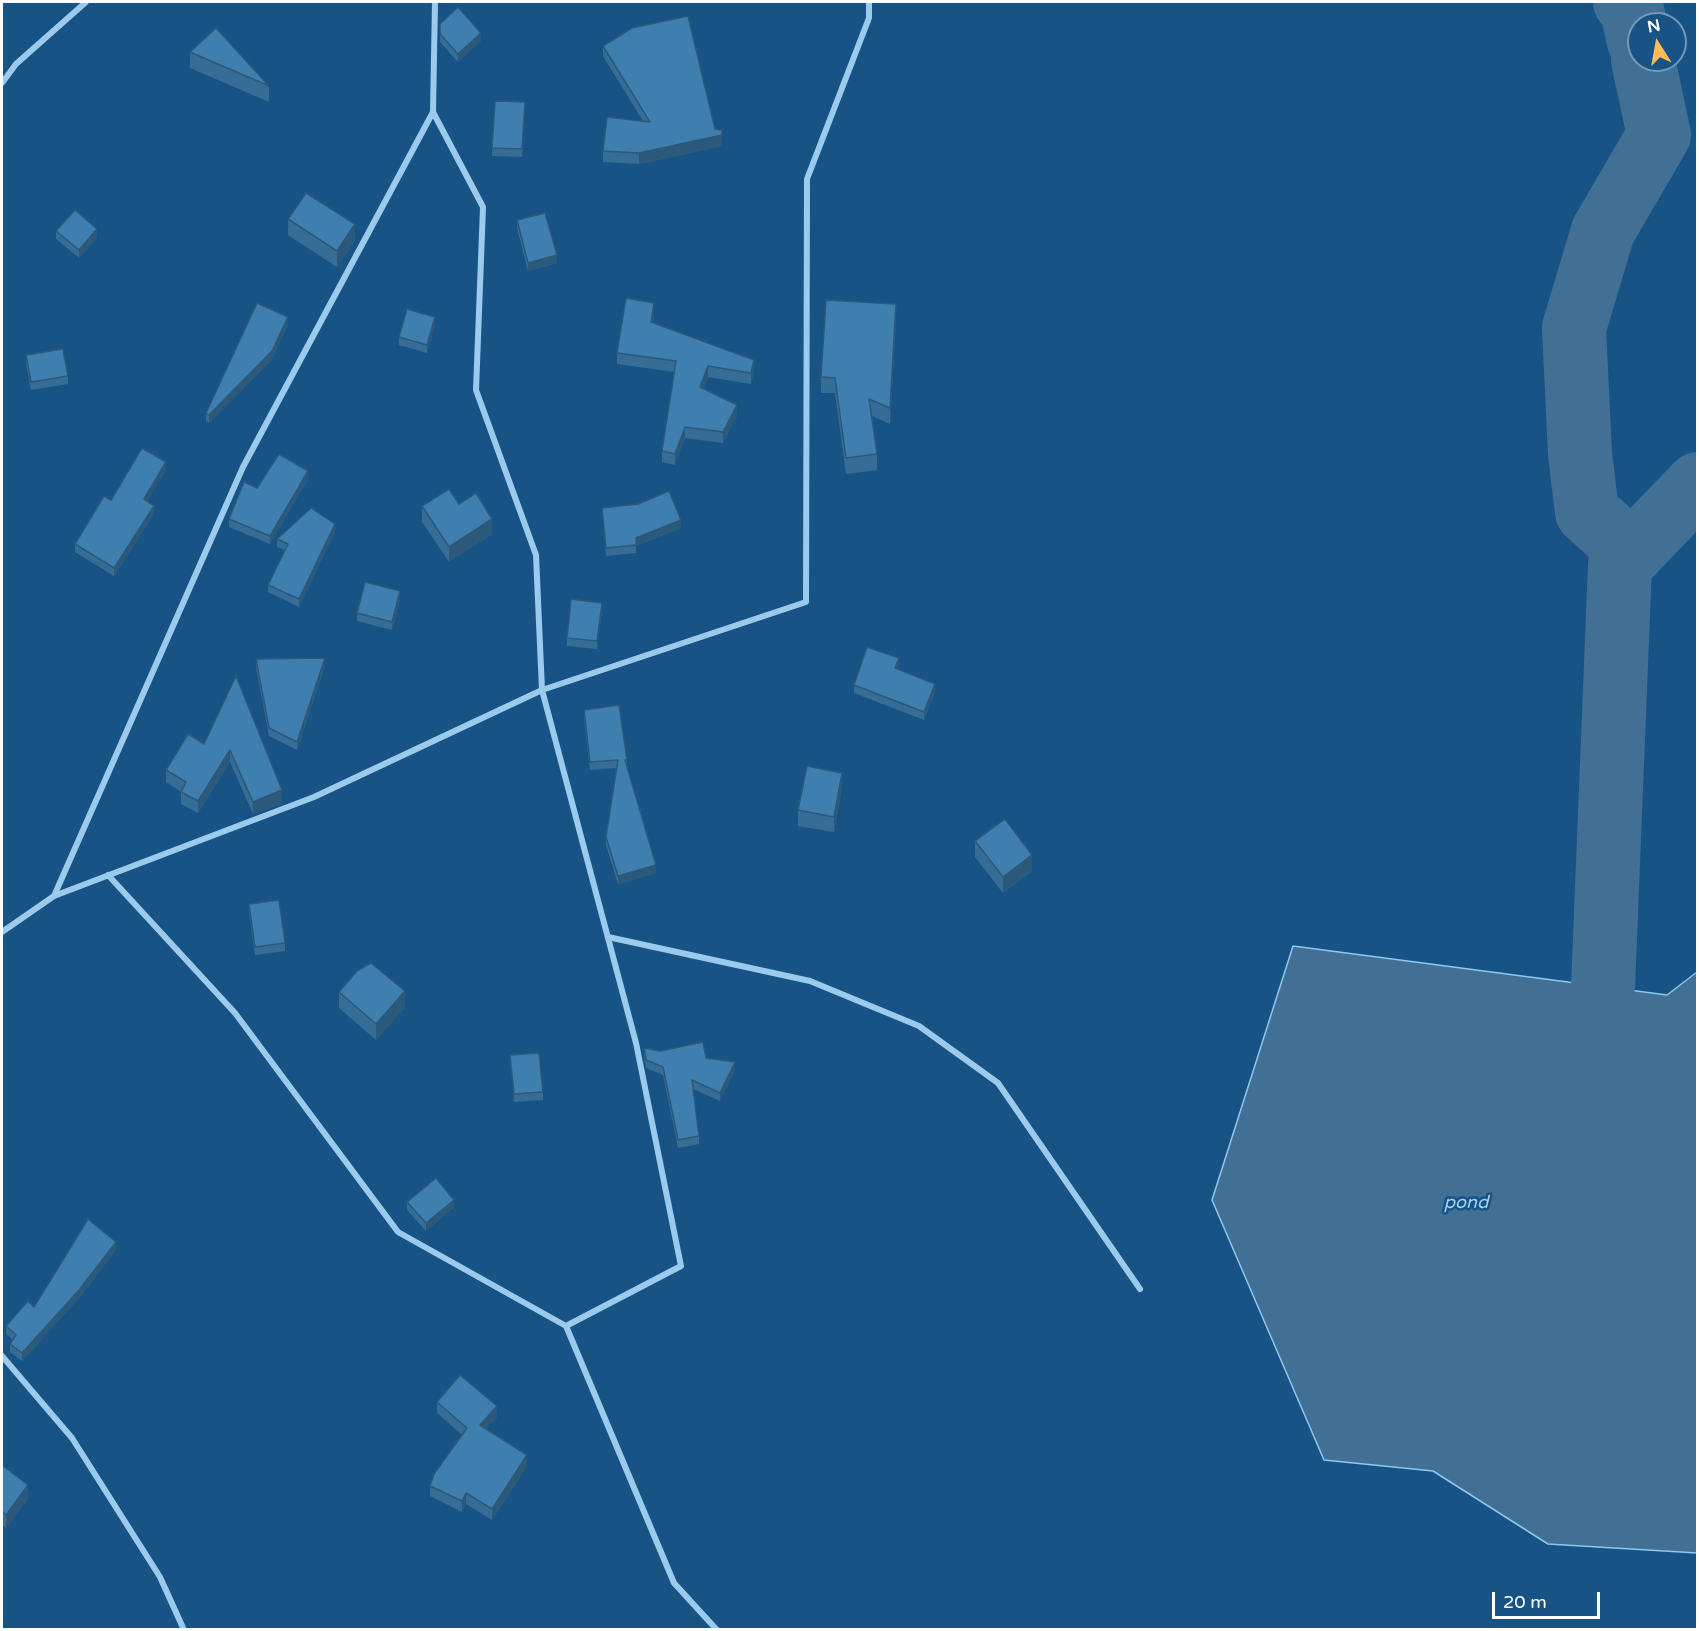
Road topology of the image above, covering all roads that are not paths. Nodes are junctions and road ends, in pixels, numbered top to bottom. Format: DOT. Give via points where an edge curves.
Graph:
graph roads {
  1 [pos="86,2"];
  2 [pos="435,2"];
  3 [pos="869,2"];
  4 [pos="2,83"];
  5 [pos="434,112"];
  6 [pos="542,690"];
  7 [pos="108,875"];
  8 [pos="54,896"];
  9 [pos="2,932"];
  10 [pos="608,937"];
  11 [pos="1140,1289"];
  12 [pos="566,1326"];
  13 [pos="2,1356"];
  14 [pos="184,1629"];
  15 [pos="717,1629"];
  1 -- 4 [label="street" via="16,64"];
  2 -- 5 [label="street"];
  3 -- 6 [label="street" via="869,18 807,179 806,602"];
  5 -- 6 [label="street" via="483,207 476,390 536,555"];
  5 -- 8 [label="street" via="243,467"];
  6 -- 7 [label="street" via="314,797"];
  6 -- 10 [label="street"];
  7 -- 8 [label="street"];
  7 -- 12 [label="street" via="235,1013 398,1232"];
  8 -- 9 [label="street"];
  10 -- 11 [label="street" via="810,981 919,1026 998,1083"];
  10 -- 12 [label="street" via="636,1043 681,1266"];
  12 -- 15 [label="street" via="674,1583"];
  13 -- 14 [label="street" via="72,1438 160,1577"];
}
